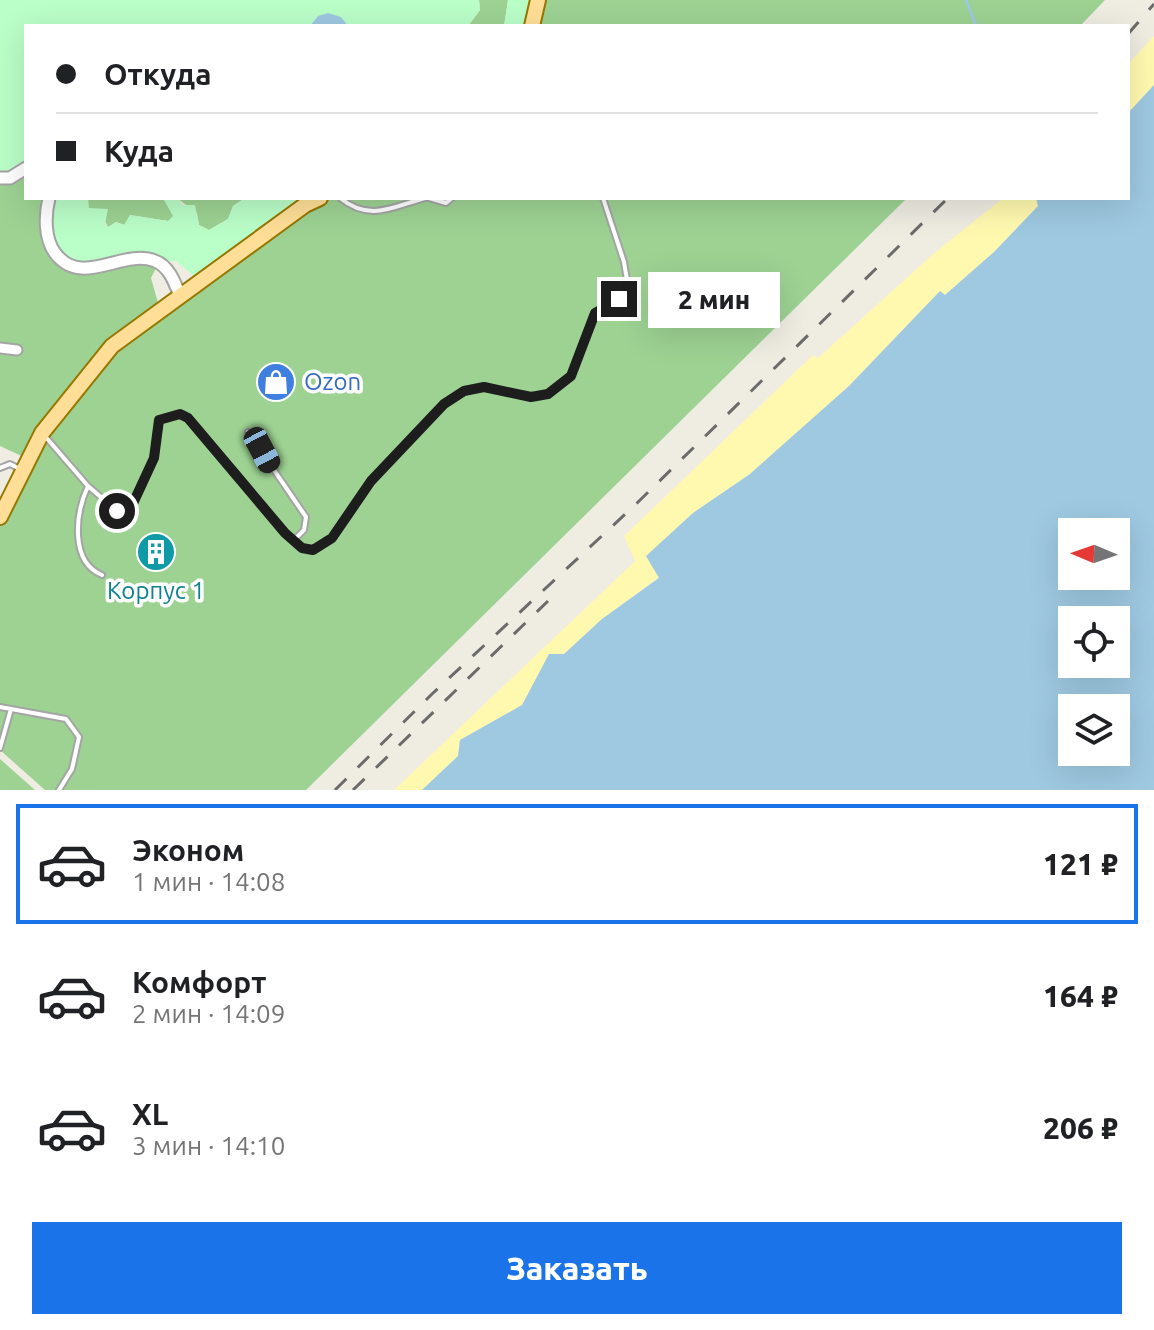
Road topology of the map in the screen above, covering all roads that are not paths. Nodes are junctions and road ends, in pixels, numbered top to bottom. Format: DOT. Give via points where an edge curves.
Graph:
graph roads {
  1 [pos="538,0"];
  2 [pos="532,24"];
  3 [pos="24,169"];
  4 [pos="0,178"];
  5 [pos="49,200"];
  6 [pos="317,200"];
  7 [pos="342,200"];
  8 [pos="420,200"];
  9 [pos="604,200"];
  10 [pos="180,296"];
  11 [pos="0,348"];
  12 [pos="17,350"];
  13 [pos="248,432"];
  14 [pos="42,433"];
  15 [pos="0,468"];
  16 [pos="22,470"];
  17 [pos="88,486"];
  18 [pos="0,517"];
  19 [pos="293,541"];
  20 [pos="102,575"];
  21 [pos="0,707"];
  22 [pos="11,709"];
  23 [pos="0,748"];
  24 [pos="59,790"];
  1 -- 2 [label="main road"];
  3 -- 4 [label="street"];
  5 -- 10 [label="street" via="47,234 62,261 77,268 155,261 172,277"];
  6 -- 10 [label="main road"];
  7 -- 8 [label="lane" via="356,211 375,212"];
  9 -- 19 [label="lane" via="628,286 619,299 595,313 571,376 548,394 531,397 484,387 464,391 444,404 371,481 332,538 313,550"];
  10 -- 14 [label="main road" via="112,346"];
  11 -- 12 [label="street"];
  13 -- 19 [label="lane" via="306,517 304,530"];
  14 -- 16 [label="main road"];
  14 -- 17 [label="lane"];
  15 -- 16 [label="lane" via="10,464"];
  16 -- 18 [label="main road"];
  17 -- 19 [label="lane" via="117,511 129,512 154,458 159,420 180,414"];
  17 -- 20 [label="lane" via="78,540 89,570"];
  21 -- 22 [label="lane"];
  22 -- 23 [label="lane"];
  22 -- 24 [label="lane" via="66,719 79,737 72,769"];
}
